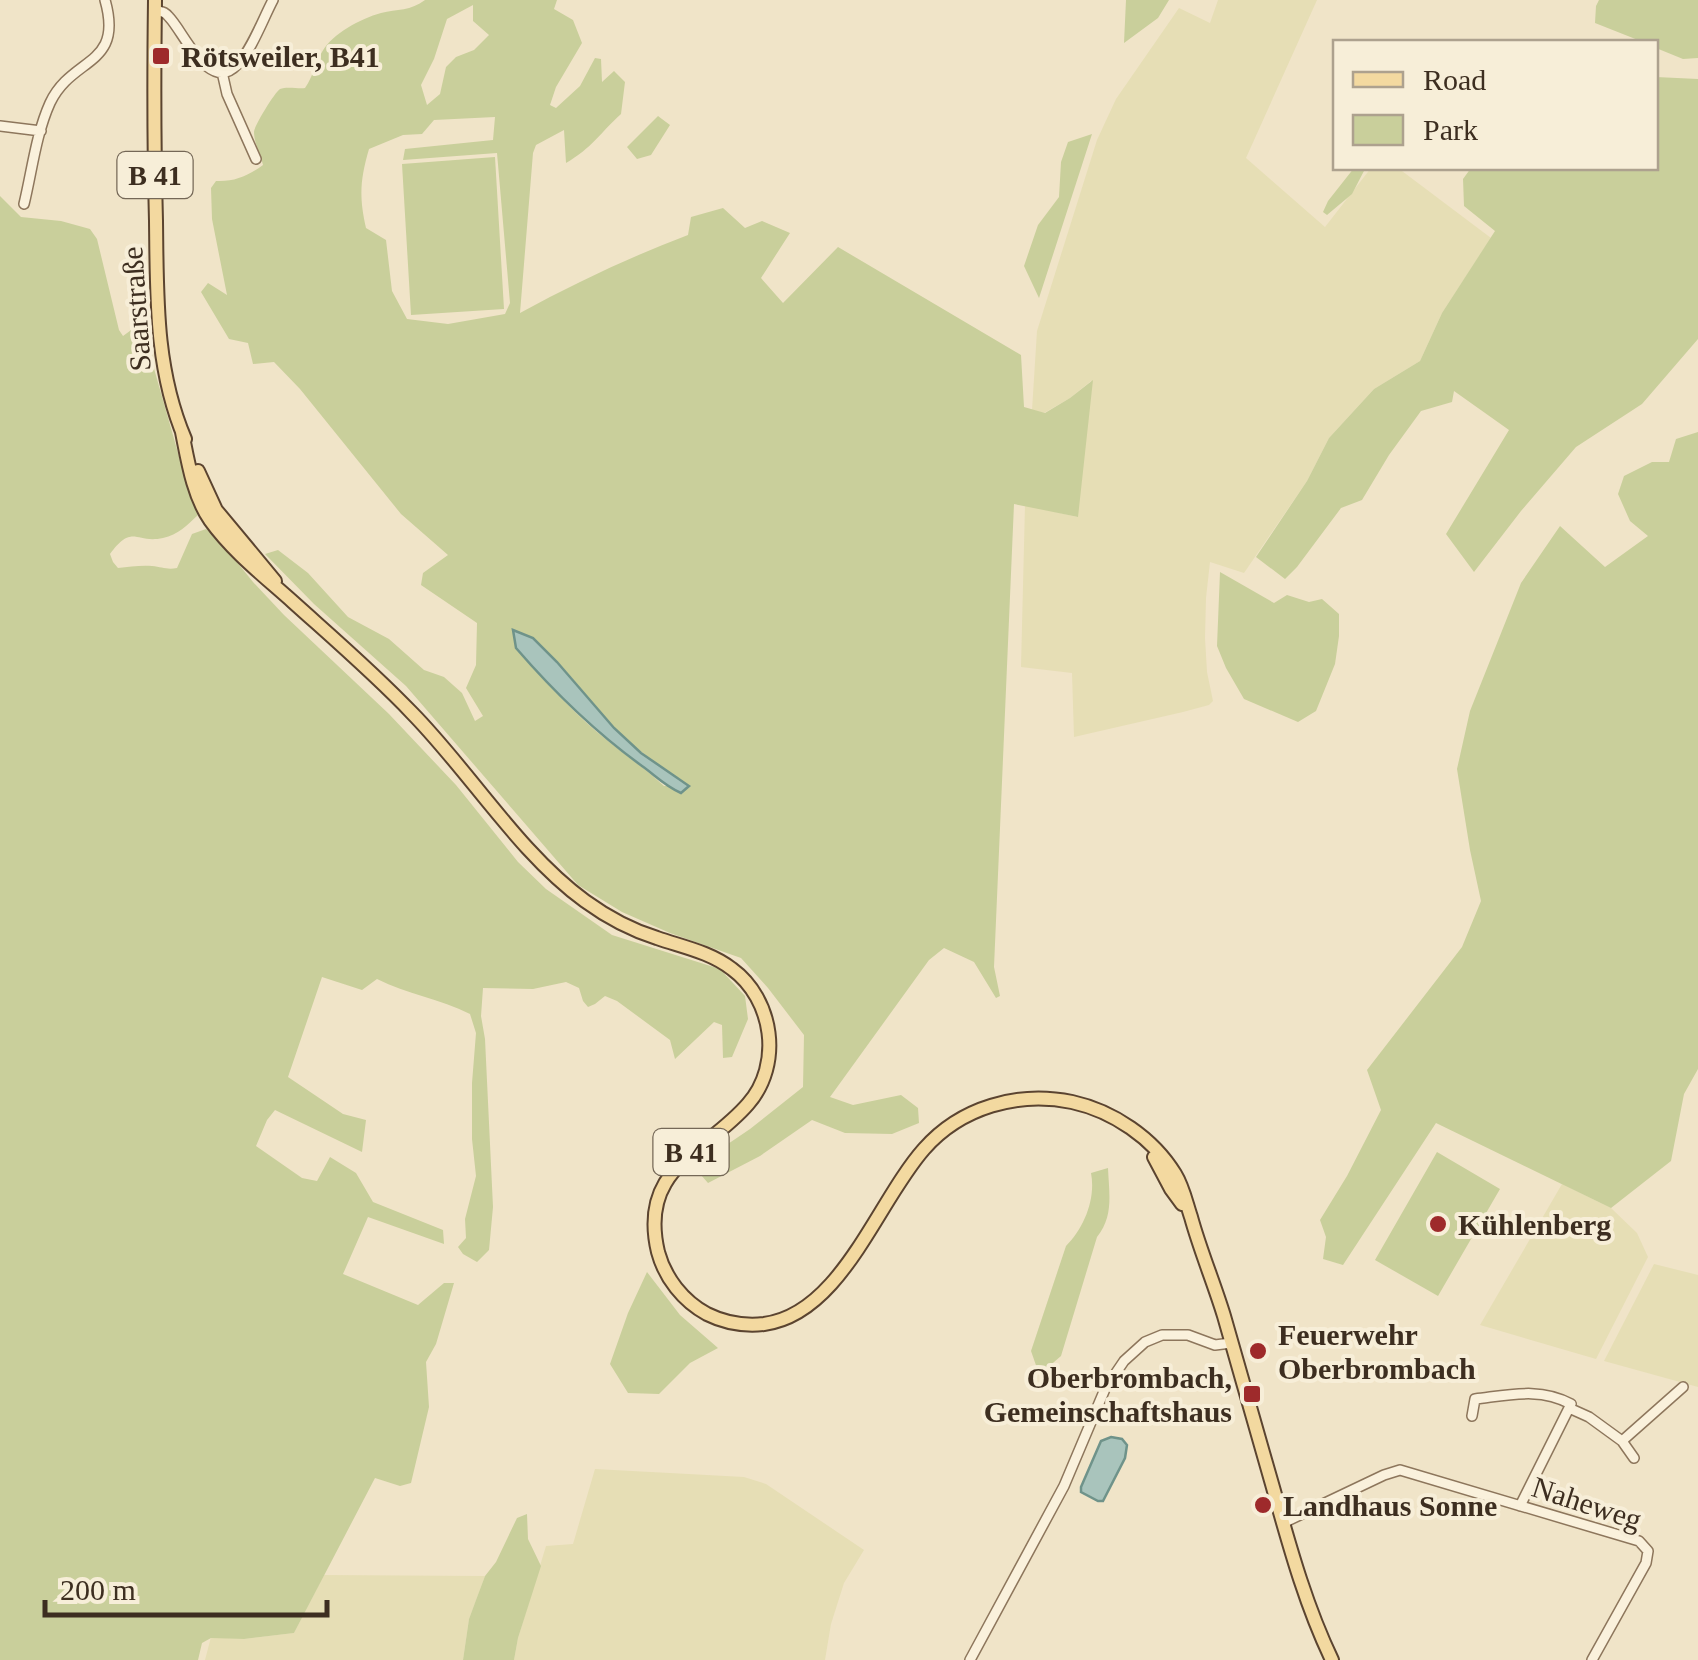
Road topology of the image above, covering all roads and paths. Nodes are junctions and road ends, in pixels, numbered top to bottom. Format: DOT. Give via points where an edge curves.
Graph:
graph roads {
  1 [pos="105,0"];
  2 [pos="273,0"];
  3 [pos="155,5"];
  4 [pos="222,72"];
  5 [pos="0,126"];
  6 [pos="41,131"];
  7 [pos="256,159"];
  8 [pos="24,204"];
  9 [pos="1232,1343"];
  10 [pos="1683,1387"];
  11 [pos="1569,1408"];
  12 [pos="1472,1416"];
  13 [pos="1622,1441"];
  14 [pos="1634,1458"];
  15 [pos="1520,1506"];
  16 [pos="1283,1523"];
  17 [pos="969,1660"];
  18 [pos="1332,1660"];
  19 [pos="1592,1660"];
  1 -- 6 [label="street" via="108,40 56,92"];
  2 -- 4 [label="street" via="242,60"];
  3 -- 4 [label="street" via="202,61"];
  3 -- 9 [label="main road, Saarstraße / B 41" via="162,363 209,519 250,565 410,709 567,888 618,922 720,961 760,1002 769,1047 757,1091 676,1166 656,1211 656,1246 679,1292 722,1320 756,1325 805,1309 844,1268 924,1149 952,1124 1013,1100 1046,1098 1102,1112 1138,1134 1176,1175"];
  4 -- 7 [label="street"];
  5 -- 6 [label="street"];
  6 -- 8 [label="street"];
  9 -- 16 [label="main road, B 41"];
  9 -- 17 [label="street" via="1162,1335 1124,1360"];
  10 -- 13 [label="street"];
  11 -- 12 [label="street" via="1557,1396 1523,1392 1475,1400"];
  11 -- 13 [label="street"];
  11 -- 15 [label="street"];
  13 -- 14 [label="street"];
  15 -- 16 [label="street, Naheweg" via="1400,1470"];
  15 -- 19 [label="street, Naheweg" via="1632,1538 1648,1551"];
  16 -- 18 [label="main road, B 41"];
}
